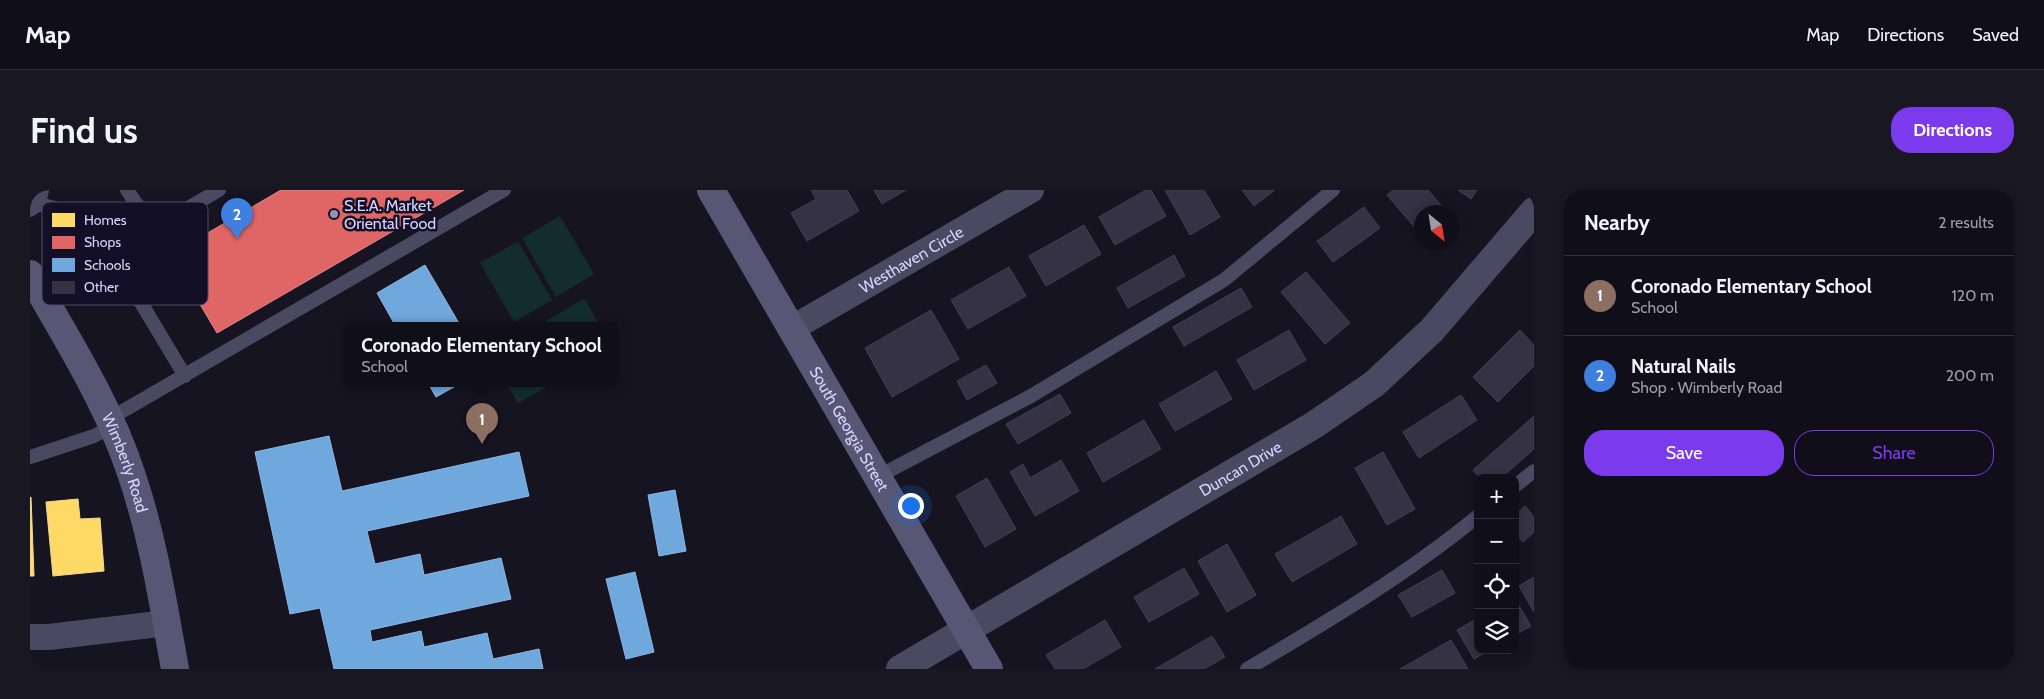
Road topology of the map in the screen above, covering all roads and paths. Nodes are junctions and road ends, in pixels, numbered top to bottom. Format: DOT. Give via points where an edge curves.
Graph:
graph roads {
  1 [pos="42,190"];
  2 [pos="127,190"];
  3 [pos="219,190"];
  4 [pos="504,190"];
  5 [pos="711,190"];
  6 [pos="1031,190"];
  7 [pos="1332,190"];
  8 [pos="137,202"];
  9 [pos="198,202"];
  10 [pos="35,207"];
  11 [pos="1534,210"];
  12 [pos="35,284"];
  13 [pos="42,297"];
  14 [pos="46,305"];
  15 [pos="142,305"];
  16 [pos="791,329"];
  17 [pos="185,376"];
  18 [pos="110,422"];
  19 [pos="30,457"];
  20 [pos="1534,471"];
  21 [pos="878,477"];
  22 [pos="1519,483"];
  23 [pos="1474,519"];
  24 [pos="167,623"];
  25 [pos="966,631"];
  26 [pos="30,637"];
  27 [pos="175,669"];
  28 [pos="900,669"];
  29 [pos="989,669"];
  30 [pos="1247,669"];
  1 -- 10 [label="lane"];
  2 -- 8 [label="lane"];
  3 -- 9 [label="lane"];
  4 -- 17 [label="lane"];
  5 -- 16 [label="main road, South Georgia Street"];
  6 -- 16 [label="street, Westhaven Circle"];
  7 -- 21 [label="lane" via="1224,280 1031,396"];
  11 -- 25 [label="street, Duncan Drive" via="1432,330 1374,384 1314,425"];
  12 -- 13 [label="main road, Wimberly Road"];
  14 -- 18 [label="main road, Wimberly Road"];
  15 -- 17 [label="lane"];
  16 -- 21 [label="main road, South Georgia Street"];
  17 -- 18 [label="lane"];
  18 -- 19 [label="lane" via="94,436"];
  18 -- 24 [label="main road, Wimberly Road" via="131,472 154,553"];
  20 -- 22 [label="lane"];
  21 -- 25 [label="main road, South Georgia Street"];
  23 -- 30 [label="lane" via="1361,602"];
  24 -- 26 [label="street"];
  24 -- 27 [label="main road, Wimberly Road"];
  25 -- 28 [label="street, Duncan Drive"];
  25 -- 29 [label="main road, South Georgia Street"];
}
